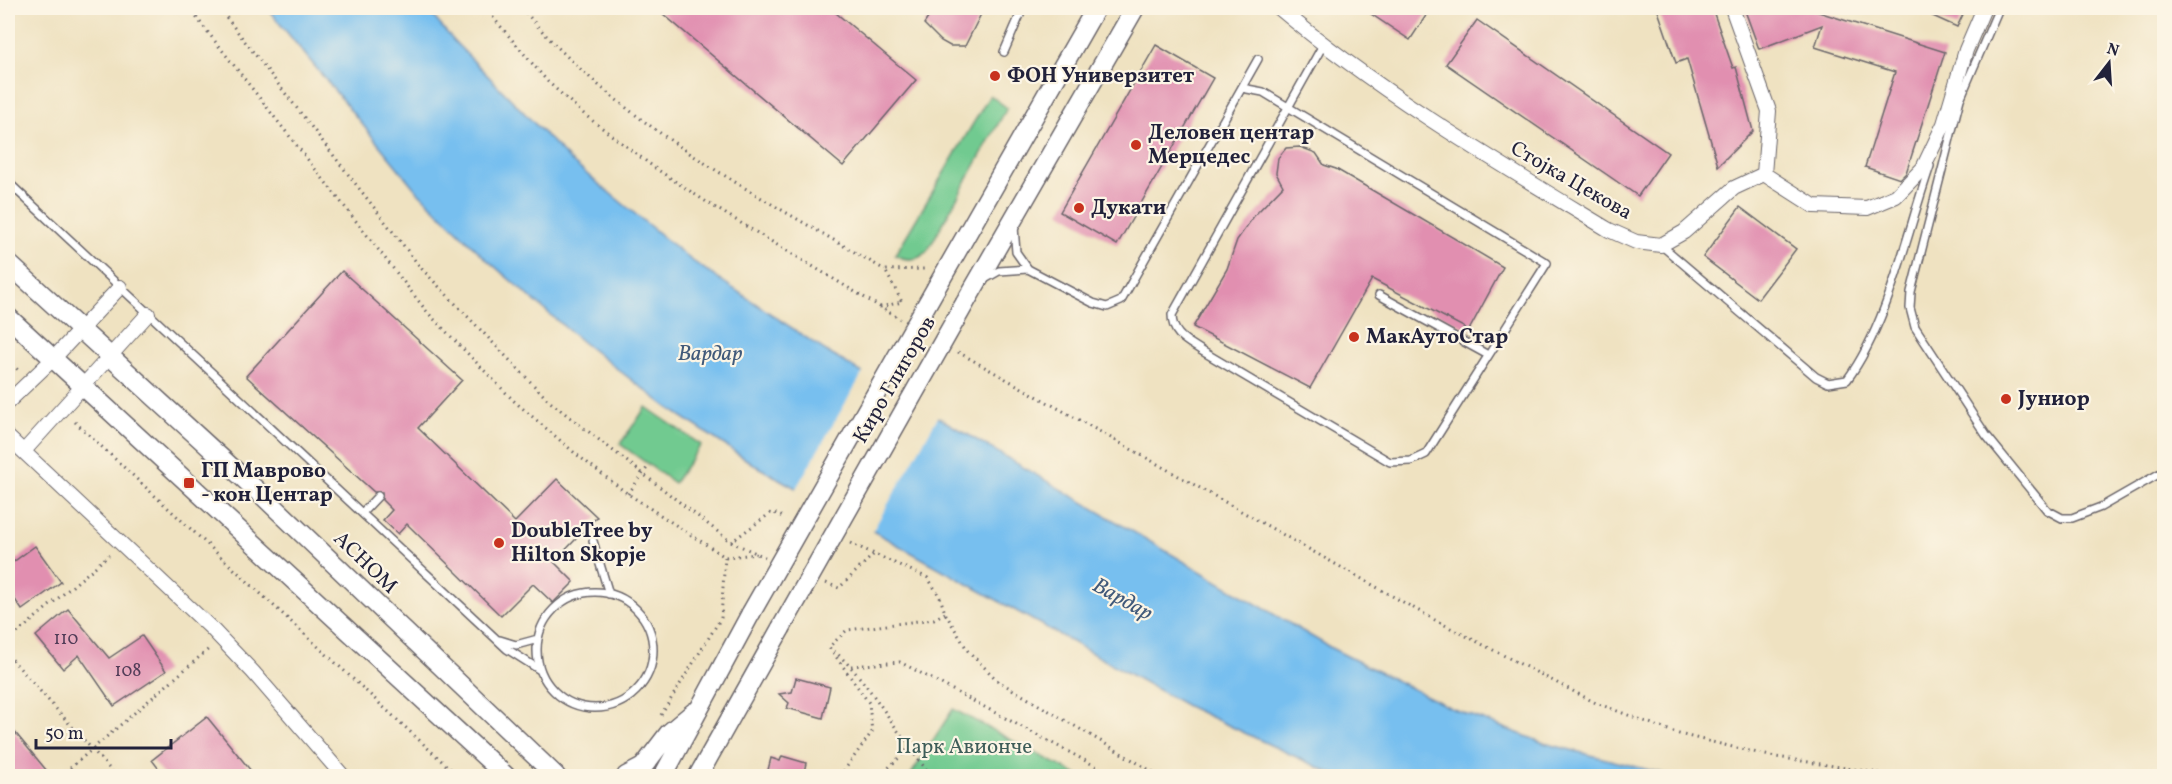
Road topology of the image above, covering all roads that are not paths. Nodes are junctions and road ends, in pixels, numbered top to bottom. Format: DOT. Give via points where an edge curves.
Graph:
graph roads {
  1 [pos="1023,8"];
  2 [pos="1096,8"];
  3 [pos="1279,8"];
  4 [pos="1732,8"];
  5 [pos="1984,8"];
  6 [pos="1999,8"];
  7 [pos="1136,10"];
  8 [pos="1323,45"];
  9 [pos="1004,52"];
  10 [pos="1258,59"];
  11 [pos="1242,88"];
  12 [pos="1288,107"];
  13 [pos="1944,124"];
  14 [pos="1764,174"];
  15 [pos="8,182"];
  16 [pos="1014,216"];
  17 [pos="1661,245"];
  18 [pos="8,262"];
  19 [pos="1028,268"];
  20 [pos="975,284"];
  21 [pos="120,287"];
  22 [pos="1379,295"];
  23 [pos="148,314"];
  24 [pos="8,317"];
  25 [pos="79,330"];
  26 [pos="1488,355"];
  27 [pos="110,358"];
  28 [pos="53,359"];
  29 [pos="84,388"];
  30 [pos="8,402"];
  31 [pos="8,437"];
  32 [pos="24,451"];
  33 [pos="2164,471"];
  34 [pos="378,496"];
  35 [pos="362,513"];
  36 [pos="593,541"];
  37 [pos="609,594"];
  38 [pos="538,639"];
  39 [pos="497,640"];
  40 [pos="540,670"];
  41 [pos="705,703"];
  42 [pos="541,762"];
  43 [pos="705,768"];
  44 [pos="494,769"];
  45 [pos="343,777"];
  46 [pos="506,777"];
  47 [pos="556,777"];
  48 [pos="573,777"];
  49 [pos="626,777"];
  50 [pos="663,777"];
  51 [pos="698,777"];
  1 -- 9 [label="lane"];
  2 -- 41 [label="street, Киро Глигоров, bridge" via="752,613"];
  3 -- 8 [label="street, Стојка Цекова"];
  4 -- 14 [label="street" via="1768,111"];
  5 -- 13 [label="street"];
  6 -- 33 [label="lane" via="1960,99 1911,292 1915,327 1986,435 2047,510 2062,518 2072,518 2101,507"];
  7 -- 16 [label="street, Киро Глигоров"];
  8 -- 12 [label="lane"];
  8 -- 17 [label="street, Стојка Цекова" via="1446,131 1609,230 1636,242"];
  10 -- 11 [label="lane"];
  11 -- 12 [label="lane" via="1263,92"];
  11 -- 19 [label="lane" via="1121,301 1107,307 1093,303"];
  12 -- 26 [label="lane" via="1547,263"];
  12 -- 26 [label="lane" via="1172,315 1172,326 1179,336 1390,462 1411,461 1426,454"];
  13 -- 14 [label="street" via="1923,168 1896,196 1868,208 1814,206"];
  13 -- 17 [label="lane" via="1893,284 1863,359 1847,380 1828,383 1816,377"];
  14 -- 17 [label="street" via="1734,188 1684,232"];
  15 -- 21 [label="lane"];
  16 -- 19 [label="lane" via="1016,252"];
  16 -- 20 [label="street, Киро Глигоров"];
  18 -- 25 [label="street, АСНОМ"];
  19 -- 20 [label="lane" via="999,271"];
  20 -- 43 [label="street, Киро Глигоров, bridge"];
  21 -- 23 [label="lane"];
  21 -- 25 [label="street"];
  22 -- 26 [label="lane"];
  23 -- 27 [label="street"];
  23 -- 35 [label="lane"];
  24 -- 28 [label="street"];
  25 -- 27 [label="street, АСНОМ"];
  25 -- 28 [label="street"];
  27 -- 29 [label="street"];
  27 -- 42 [label="street, АСНОМ" via="264,497"];
  28 -- 29 [label="street"];
  28 -- 30 [label="street"];
  29 -- 32 [label="street"];
  29 -- 44 [label="street"];
  31 -- 32 [label="street"];
  32 -- 45 [label="street" via="221,638"];
  34 -- 35 [label="lane"];
  35 -- 39 [label="lane"];
  36 -- 37 [label="lane"];
  37 -- 38 [label="lane" via="590,592 571,597 555,608"];
  37 -- 40 [label="lane" via="625,600 648,625 653,658 639,689 610,706 576,705 561,697"];
  38 -- 39 [label="lane" via="516,645"];
  38 -- 40 [label="lane"];
  39 -- 40 [label="lane"];
  41 -- 49 [label="street" via="669,733 643,767"];
  41 -- 50 [label="street, Киро Глигоров"];
  42 -- 47 [label="street, АСНОМ"];
  42 -- 48 [label="street"];
  43 -- 51 [label="street, Киро Глигоров"];
  44 -- 46 [label="street"];
}
